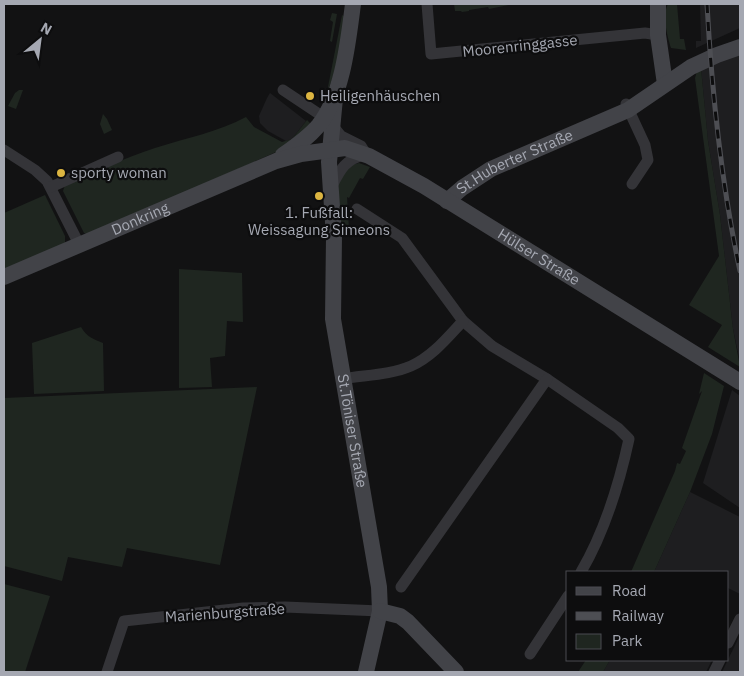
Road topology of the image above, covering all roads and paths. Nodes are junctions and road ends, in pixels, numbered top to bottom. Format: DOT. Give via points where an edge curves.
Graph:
graph roads {
  1 [pos="353,4"];
  2 [pos="427,4"];
  3 [pos="658,4"];
  4 [pos="658,35"];
  5 [pos="740,38"];
  6 [pos="740,47"];
  7 [pos="665,80"];
  8 [pos="283,90"];
  9 [pos="627,107"];
  10 [pos="323,117"];
  11 [pos="4,150"];
  12 [pos="330,151"];
  13 [pos="366,154"];
  14 [pos="118,157"];
  15 [pos="276,161"];
  16 [pos="632,184"];
  17 [pos="332,186"];
  18 [pos="51,187"];
  19 [pos="447,200"];
  20 [pos="357,209"];
  21 [pos="79,244"];
  22 [pos="4,277"];
  23 [pos="463,320"];
  24 [pos="342,379"];
  25 [pos="548,379"];
  26 [pos="740,382"];
  27 [pos="582,571"];
  28 [pos="401,587"];
  29 [pos="566,599"];
  30 [pos="380,611"];
  31 [pos="740,619"];
  32 [pos="729,642"];
  33 [pos="530,654"];
  34 [pos="107,672"];
  35 [pos="366,672"];
  36 [pos="456,672"];
  1 -- 10 [label="main road" via="334,98"];
  2 -- 4 [label="street, Moorenringgasse" via="431,54 646,33"];
  3 -- 4 [label="main road"];
  4 -- 7 [label="main road"];
  5 -- 7 [label="main road, St.Huberter Straße" via="685,60"];
  6 -- 7 [label="main road, St.Huberter Straße"];
  7 -- 9 [label="main road, St.Huberter Straße"];
  8 -- 10 [label="street"];
  9 -- 16 [label="street" via="645,145 648,160"];
  9 -- 19 [label="main road, St.Huberter Straße" via="585,129 491,169"];
  10 -- 12 [label="main road"];
  10 -- 13 [label="street" via="341,136 361,146"];
  10 -- 15 [label="main road, Donkring" via="307,138"];
  11 -- 18 [label="street" via="40,174"];
  12 -- 13 [label="main road, Hülser Straße" via="345,148"];
  12 -- 15 [label="main road, Donkring"];
  12 -- 17 [label="main road, St.Töniser Straße"];
  13 -- 17 [label="street" via="348,161"];
  13 -- 19 [label="main road, Hülser Straße"];
  14 -- 18 [label="street"];
  15 -- 21 [label="main road, Donkring"];
  17 -- 24 [label="main road, St.Töniser Straße" via="333,319"];
  18 -- 21 [label="street"];
  19 -- 26 [label="main road, Hülser Straße"];
  20 -- 23 [label="street" via="402,238"];
  21 -- 22 [label="main road, Donkring"];
  23 -- 24 [label="street" via="430,354 413,365"];
  23 -- 25 [label="street" via="492,346"];
  24 -- 30 [label="main road, St.Töniser Straße" via="371,538"];
  25 -- 27 [label="street" via="630,439 609,510 594,550"];
  25 -- 28 [label="street"];
  29 -- 33 [label="street"];
  30 -- 34 [label="street, Marienburgstraße" via="243,608 124,621"];
  30 -- 35 [label="main road, St.Töniser Straße"];
  30 -- 36 [label="main road" via="400,616 408,622"];
  31 -- 32 [label="street"];
}
